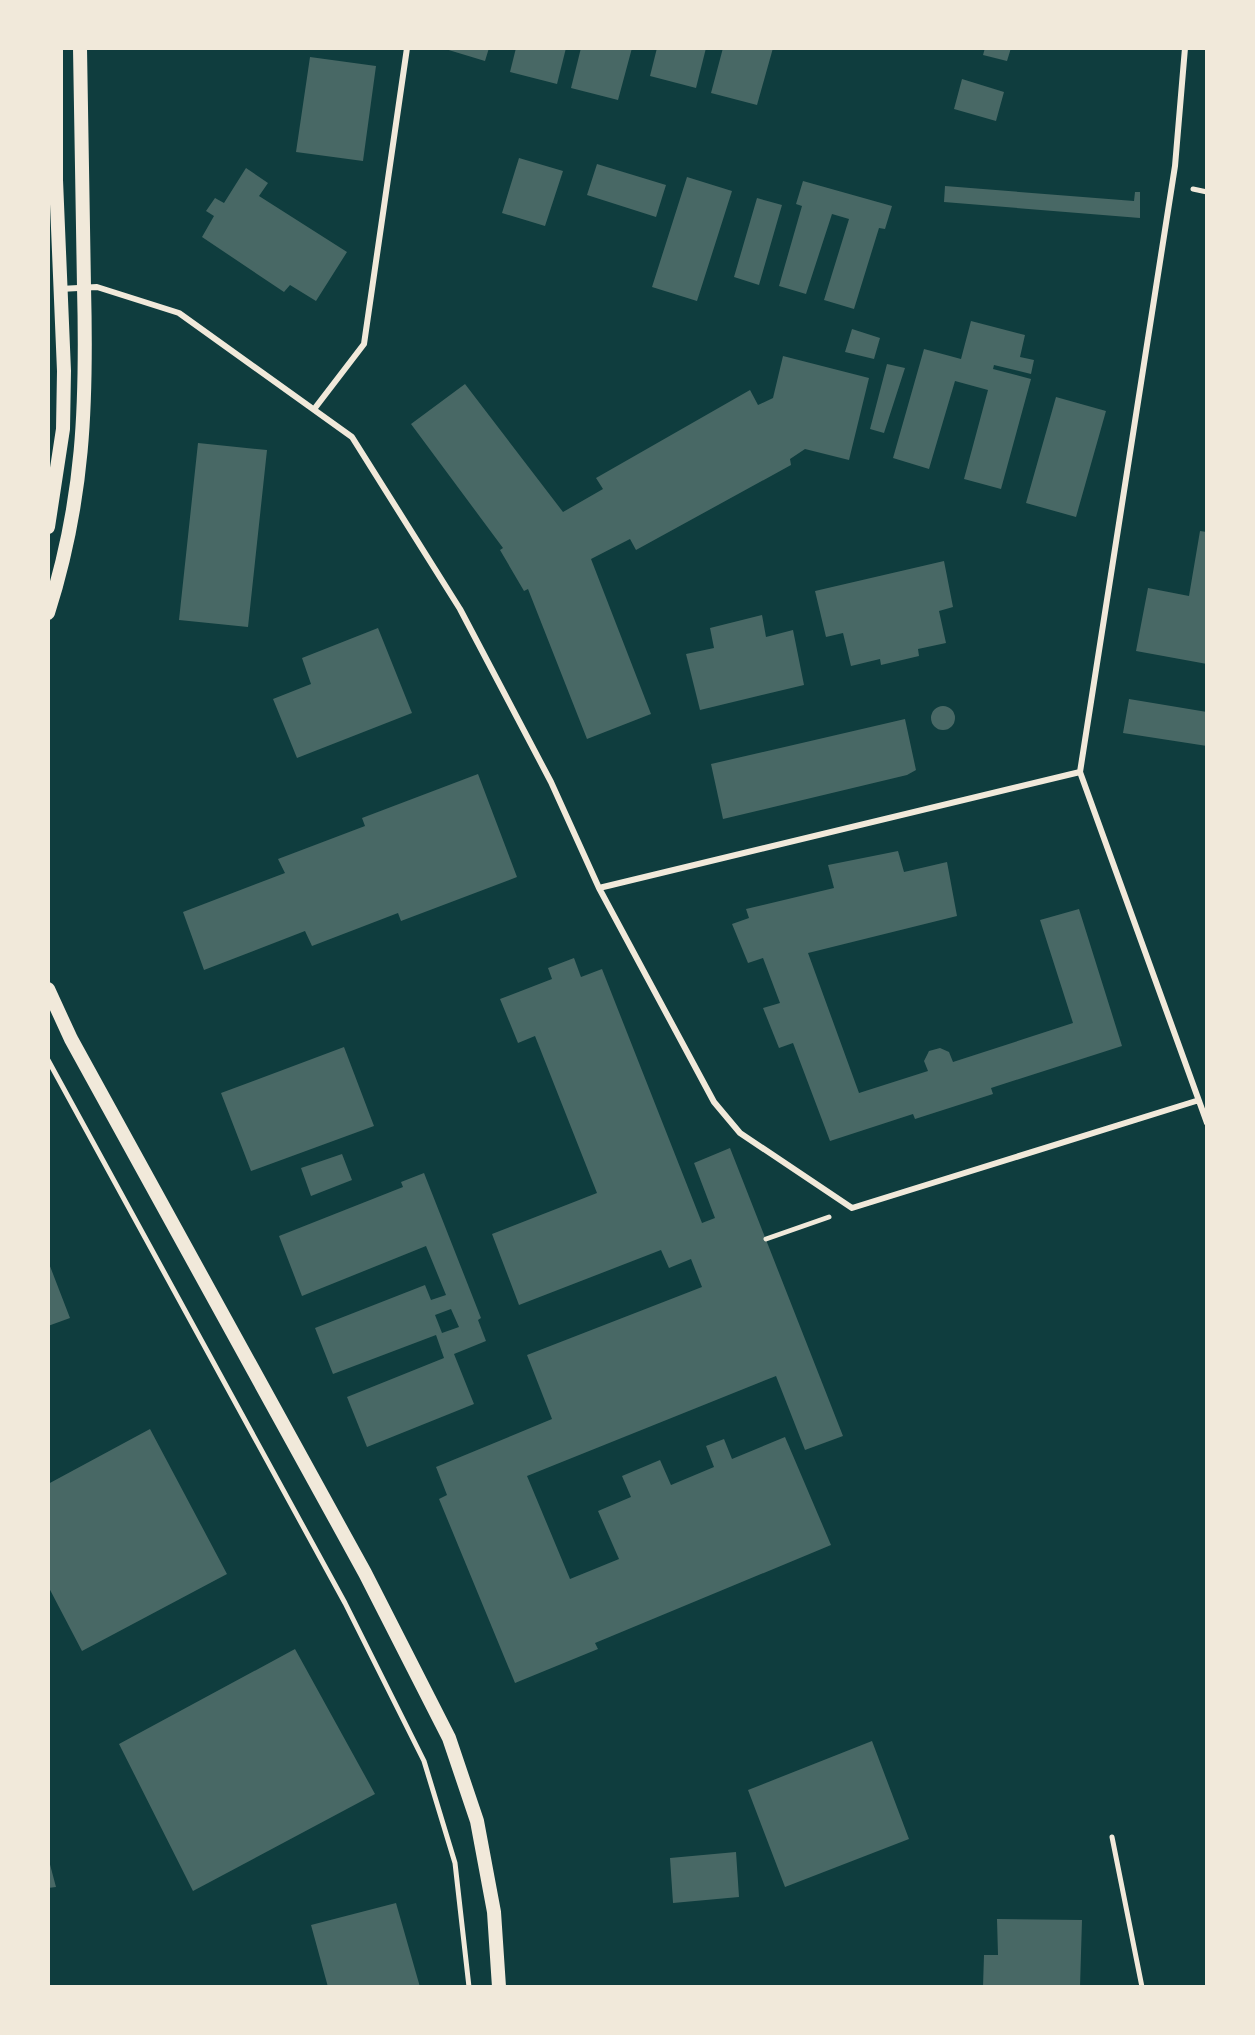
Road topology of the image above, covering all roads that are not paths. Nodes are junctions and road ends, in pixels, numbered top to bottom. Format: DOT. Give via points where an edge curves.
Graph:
graph roads {
  1 [pos="56,48"];
  2 [pos="80,48"];
  3 [pos="407,48"];
  4 [pos="1185,48"];
  5 [pos="84,287"];
  6 [pos="60,289"];
  7 [pos="315,408"];
  8 [pos="48,527"];
  9 [pos="48,613"];
  10 [pos="1080,772"];
  11 [pos="599,888"];
  12 [pos="48,989"];
  13 [pos="1196,1101"];
  14 [pos="1207,1123"];
  15 [pos="499,1987"];
  1 -- 6 [label="street"];
  2 -- 5 [label="street"];
  3 -- 7 [label="lane" via="364,344"];
  4 -- 10 [label="lane" via="1175,166"];
  5 -- 6 [label="lane"];
  5 -- 7 [label="lane" via="179,313"];
  5 -- 9 [label="street" via="85,432 67,552"];
  6 -- 8 [label="street" via="63,429"];
  7 -- 11 [label="lane" via="352,437 460,609 551,782"];
  10 -- 11 [label="lane"];
  10 -- 13 [label="lane"];
  11 -- 13 [label="lane" via="714,1102 740,1133 852,1208"];
  12 -- 15 [label="street" via="449,1738 477,1821 494,1912"];
  13 -- 14 [label="lane"];
}
